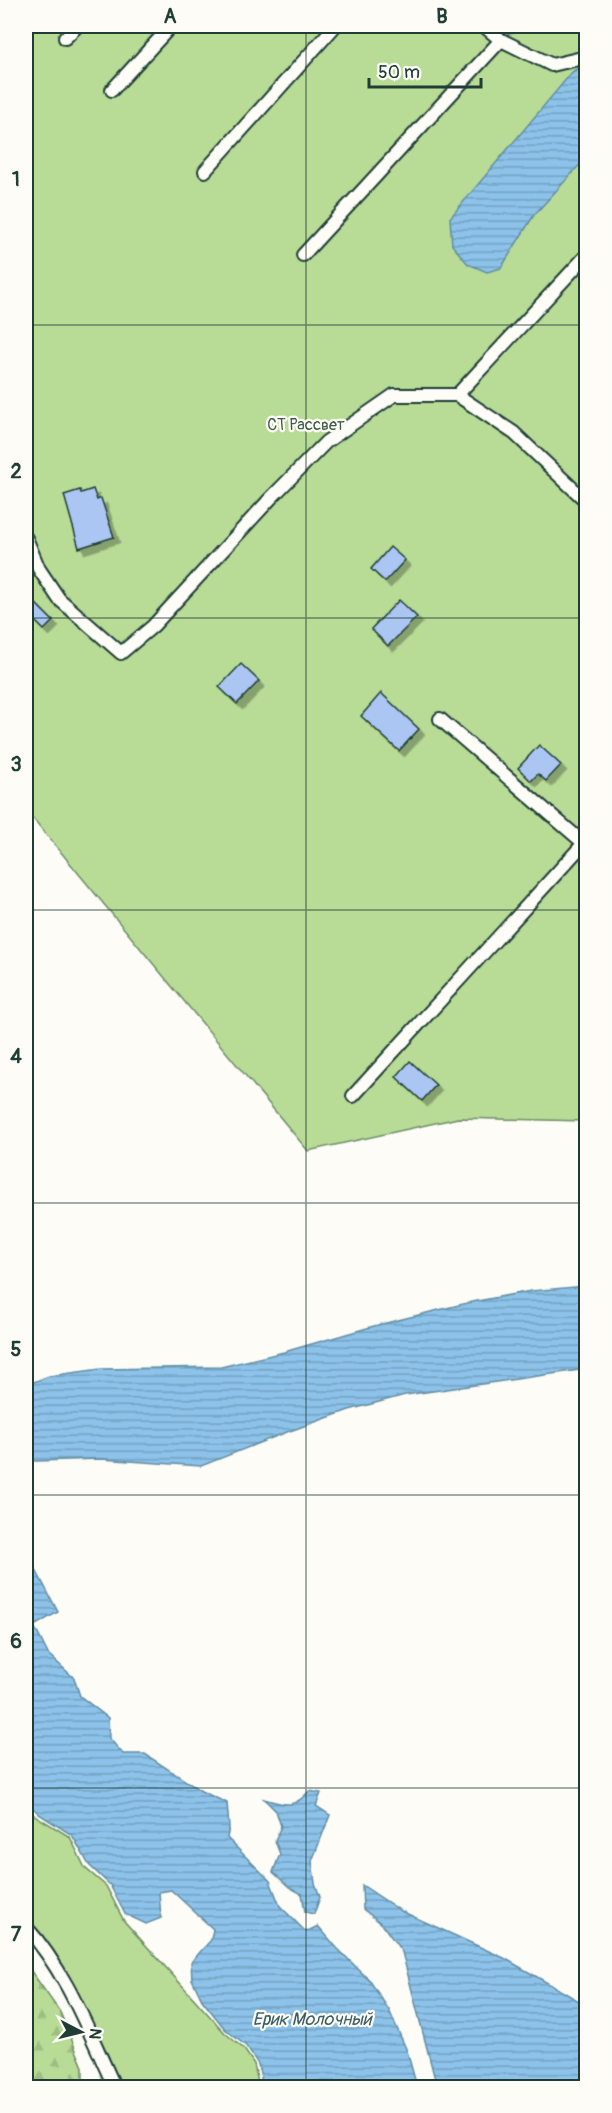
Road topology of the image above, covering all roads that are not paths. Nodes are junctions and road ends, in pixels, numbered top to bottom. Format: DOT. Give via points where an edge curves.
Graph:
graph roads {
  1 [pos="77,26"];
  2 [pos="171,26"];
  3 [pos="335,26"];
  4 [pos="484,26"];
  5 [pos="65,38"];
  6 [pos="501,40"];
  7 [pos="586,57"];
  8 [pos="112,90"];
  9 [pos="204,171"];
  10 [pos="303,255"];
  11 [pos="586,256"];
  12 [pos="457,395"];
  13 [pos="586,501"];
  14 [pos="26,538"];
  15 [pos="440,719"];
  16 [pos="586,843"];
  17 [pos="353,1096"];
  18 [pos="26,1927"];
  19 [pos="116,2088"];
  1 -- 5 [label="street"];
  2 -- 8 [label="street"];
  3 -- 9 [label="street"];
  4 -- 6 [label="street"];
  6 -- 7 [label="street" via="552,64"];
  6 -- 10 [label="street"];
  11 -- 12 [label="street"];
  12 -- 13 [label="street" via="514,433"];
  12 -- 14 [label="street" via="394,395 326,441 153,626 121,653 59,599 39,569"];
  15 -- 16 [label="street"];
  16 -- 17 [label="street"];
  18 -- 19 [label="street" via="69,1990"];
}
